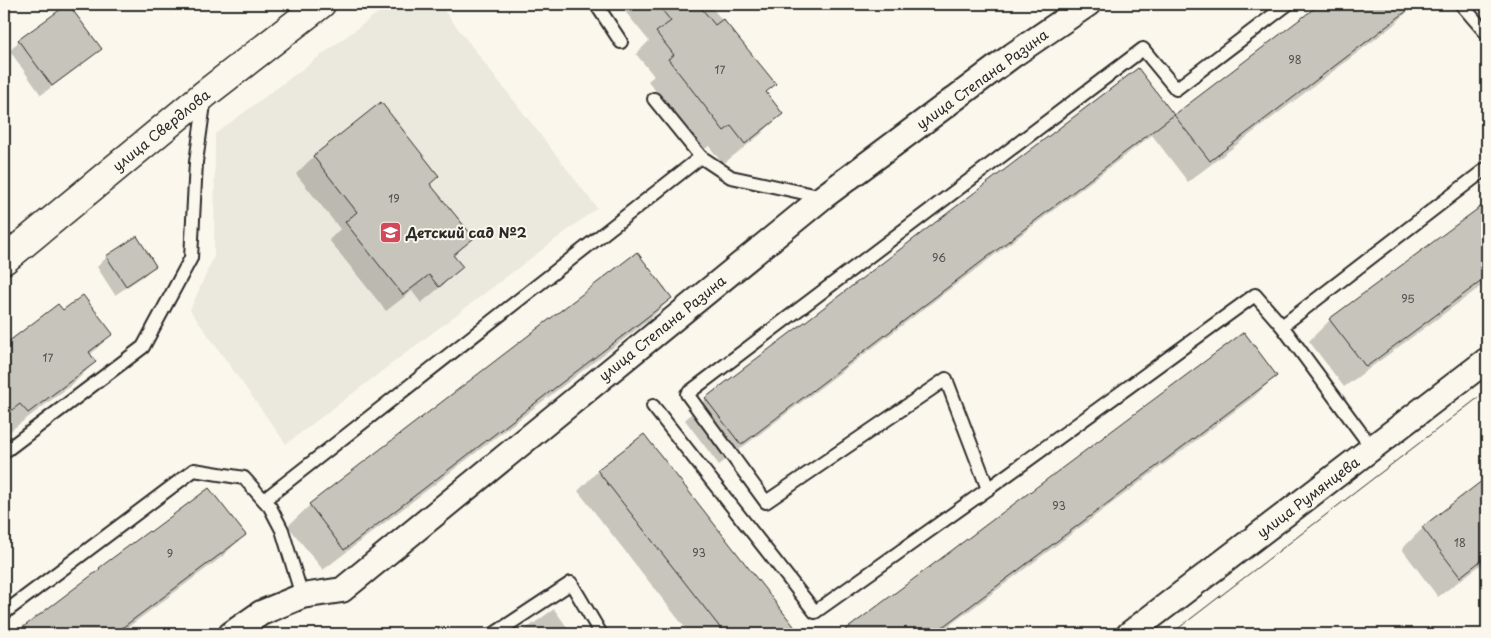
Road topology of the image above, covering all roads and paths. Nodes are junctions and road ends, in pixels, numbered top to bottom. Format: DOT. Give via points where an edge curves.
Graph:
graph roads {
  1 [pos="321,4"];
  2 [pos="596,4"];
  3 [pos="1088,4"];
  4 [pos="1288,4"];
  5 [pos="1461,4"];
  6 [pos="1487,34"];
  7 [pos="621,42"];
  8 [pos="205,94"];
  9 [pos="654,99"];
  10 [pos="701,157"];
  11 [pos="1487,168"];
  12 [pos="823,196"];
  13 [pos="4,260"];
  14 [pos="1282,326"];
  15 [pos="1487,360"];
  16 [pos="654,406"];
  17 [pos="1372,448"];
  18 [pos="4,452"];
  19 [pos="988,489"];
  20 [pos="264,500"];
  21 [pos="302,596"];
  22 [pos="4,613"];
  23 [pos="232,634"];
  24 [pos="494,634"];
  25 [pos="601,634"];
  26 [pos="1129,634"];
  1 -- 8 [label="street, улица Свердлова"];
  2 -- 7 [label="lane"];
  3 -- 12 [label="street, улица Степана Разина" via="1013,55"];
  4 -- 19 [label="lane" via="1176,89 1143,49 687,394 766,502 946,379"];
  5 -- 6 [label="lane"];
  8 -- 13 [label="street, улица Свердлова"];
  8 -- 18 [label="lane" via="196,162 191,258 143,347"];
  9 -- 10 [label="lane"];
  10 -- 12 [label="lane" via="731,177"];
  10 -- 20 [label="lane"];
  11 -- 14 [label="lane"];
  12 -- 21 [label="street, улица Степана Разина" via="342,590"];
  14 -- 17 [label="lane"];
  14 -- 19 [label="lane" via="1255,296"];
  15 -- 17 [label="street, улица Румянцева"];
  16 -- 19 [label="lane" via="815,612"];
  17 -- 26 [label="street, улица Румянцева"];
  20 -- 21 [label="lane" via="282,530"];
  20 -- 22 [label="lane" via="244,478 194,470"];
  21 -- 23 [label="street, улица Степана Разина" via="261,613"];
  24 -- 25 [label="lane" via="571,583"];
}
